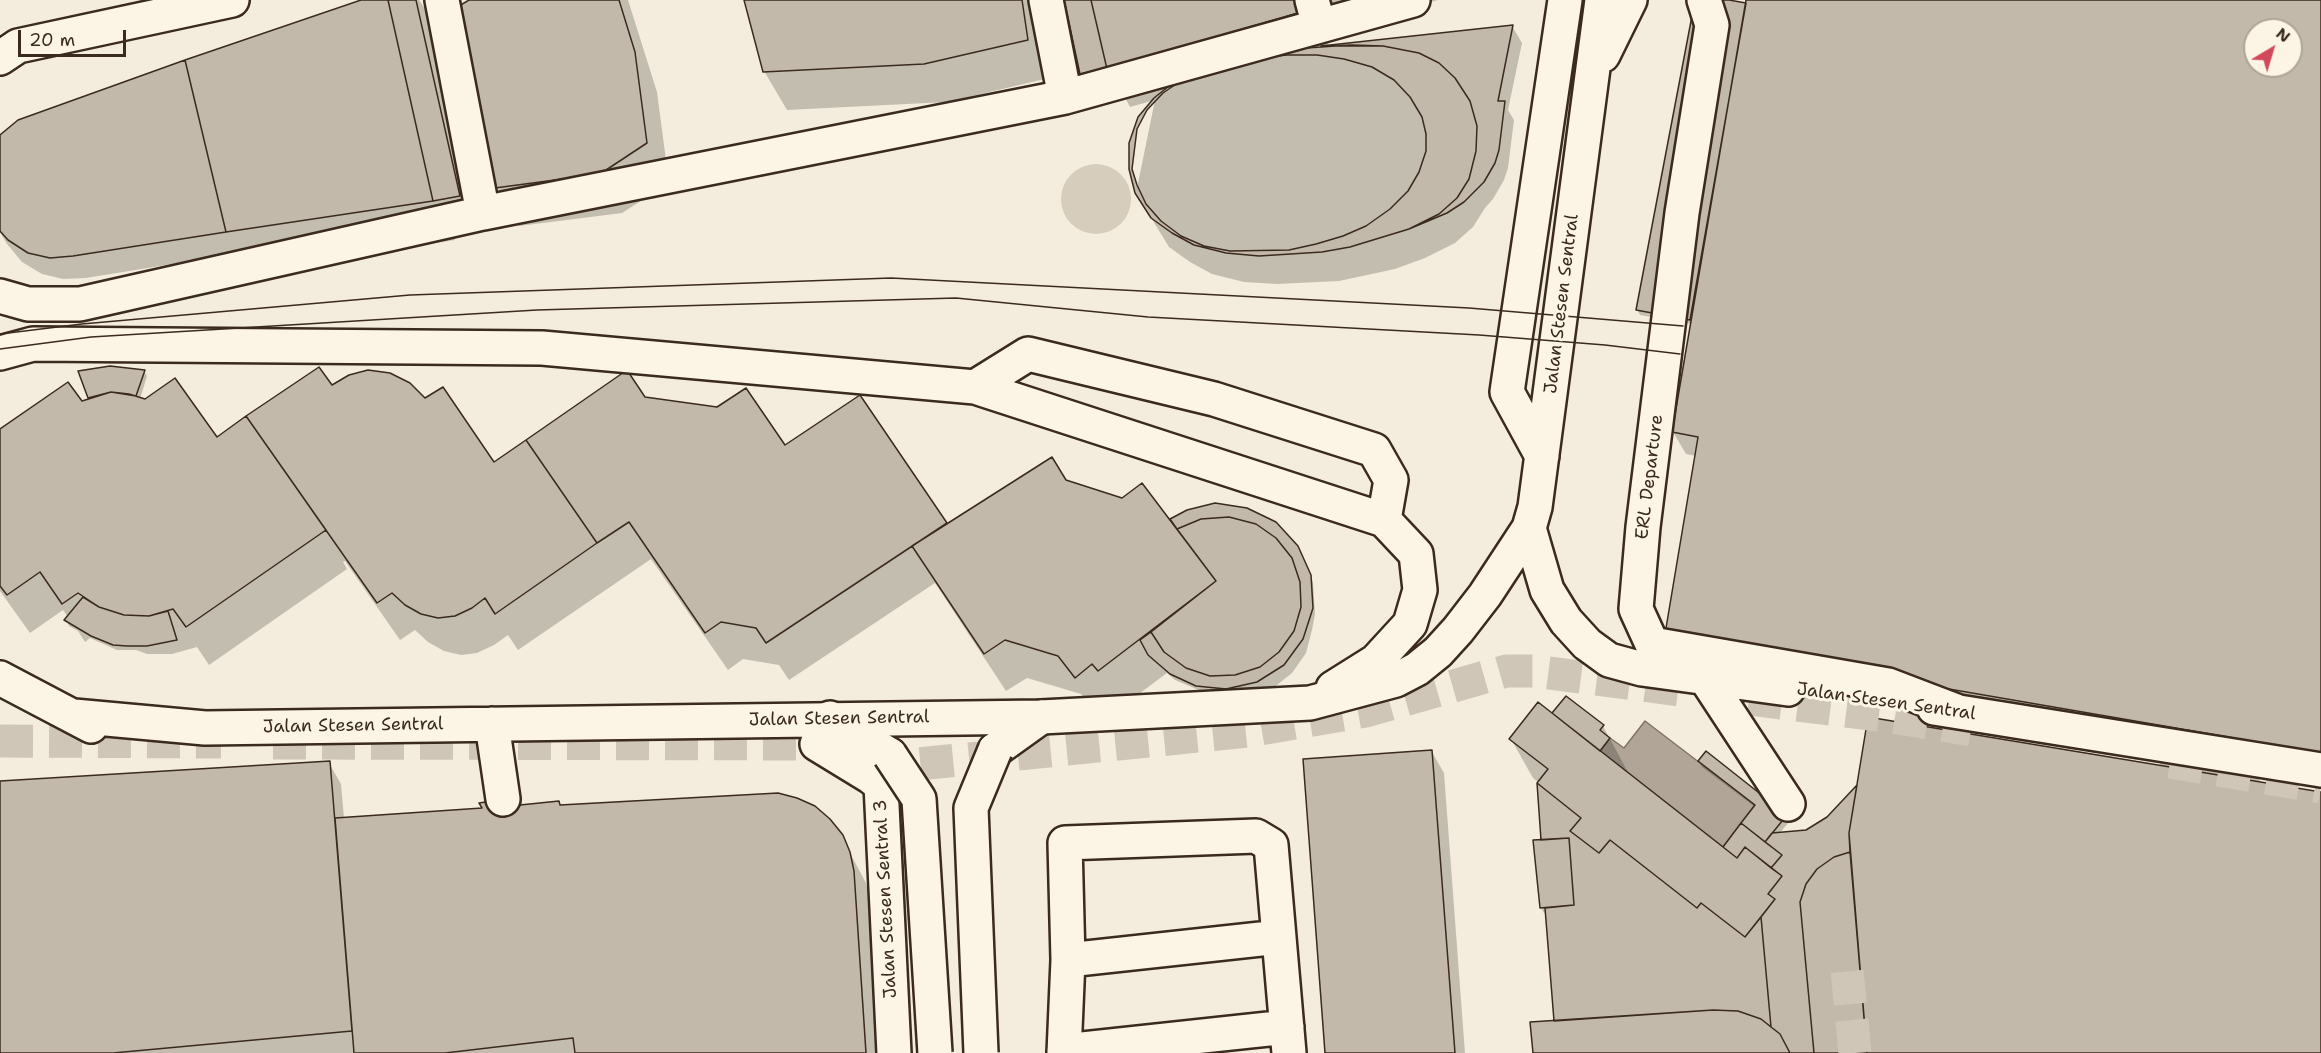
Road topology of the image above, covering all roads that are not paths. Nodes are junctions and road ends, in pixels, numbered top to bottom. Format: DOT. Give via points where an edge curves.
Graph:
graph roads {
  1 [pos="232,0"];
  2 [pos="442,0"];
  3 [pos="1046,0"];
  4 [pos="1413,0"];
  5 [pos="1565,0"];
  6 [pos="1602,0"];
  7 [pos="1630,0"];
  8 [pos="1704,0"];
  9 [pos="1315,13"];
  10 [pos="0,58"];
  11 [pos="1592,78"];
  12 [pos="1065,97"];
  13 [pos="483,213"];
  14 [pos="0,296"];
  15 [pos="0,353"];
  16 [pos="975,387"];
  17 [pos="1542,456"];
  18 [pos="1384,520"];
  19 [pos="1529,528"];
  20 [pos="0,678"];
  21 [pos="1706,679"];
  22 [pos="1310,703"];
  23 [pos="1956,711"];
  24 [pos="1041,717"];
  25 [pos="492,724"];
  26 [pos="824,731"];
  27 [pos="2321,770"];
  28 [pos="503,799"];
  29 [pos="1788,804"];
  30 [pos="1279,937"];
  31 [pos="1068,960"];
  32 [pos="1288,1040"];
  33 [pos="1064,1052"];
  34 [pos="894,1053"];
  35 [pos="935,1053"];
  36 [pos="981,1053"];
  1 -- 10 [label="street" via="18,46"];
  2 -- 13 [label="street"];
  3 -- 12 [label="street"];
  4 -- 9 [label="street"];
  5 -- 17 [label="street" via="1507,392"];
  6 -- 11 [label="street, Jalan Stesen Sentral"];
  7 -- 11 [label="street, Jalan Stesen Sentral"];
  8 -- 23 [label="street, ERL Departure" via="1712,25 1682,213 1636,609 1652,644 1888,685"];
  9 -- 12 [label="street"];
  11 -- 17 [label="street, Jalan Stesen Sentral"];
  12 -- 13 [label="street"];
  13 -- 14 [label="street" via="80,304 28,304"];
  15 -- 16 [label="street" via="33,344 542,348"];
  16 -- 18 [label="street"];
  16 -- 18 [label="street" via="1028,354 1214,399 1374,450 1391,480"];
  17 -- 19 [label="street, Jalan Stesen Sentral"];
  18 -- 22 [label="street" via="1416,554 1420,590 1410,624 1376,661"];
  19 -- 21 [label="street, Jalan Stesen Sentral" via="1547,590 1566,621 1587,644 1609,660"];
  19 -- 22 [label="street, Jalan Stesen Sentral" via="1458,630 1417,669 1396,680"];
  20 -- 25 [label="street, Jalan Stesen Sentral" via="74,716 205,728"];
  21 -- 23 [label="street, Jalan Stesen Sentral"];
  21 -- 29 [label="street"];
  22 -- 24 [label="street, Jalan Stesen Sentral"];
  23 -- 27 [label="street, Jalan Stesen Sentral"];
  24 -- 26 [label="street, Jalan Stesen Sentral"];
  24 -- 36 [label="street, bridge" via="995,750 971,808"];
  25 -- 26 [label="street, Jalan Stesen Sentral"];
  25 -- 28 [label="street"];
  26 -- 34 [label="street, Jalan Stesen Sentral 3" via="881,785"];
  26 -- 35 [label="street, bridge" via="890,755 920,800"];
  30 -- 31 [label="street"];
  30 -- 31 [label="street" via="1271,845 1256,836 1065,843"];
  30 -- 32 [label="street"];
  31 -- 33 [label="street"];
  32 -- 33 [label="street"];
}
